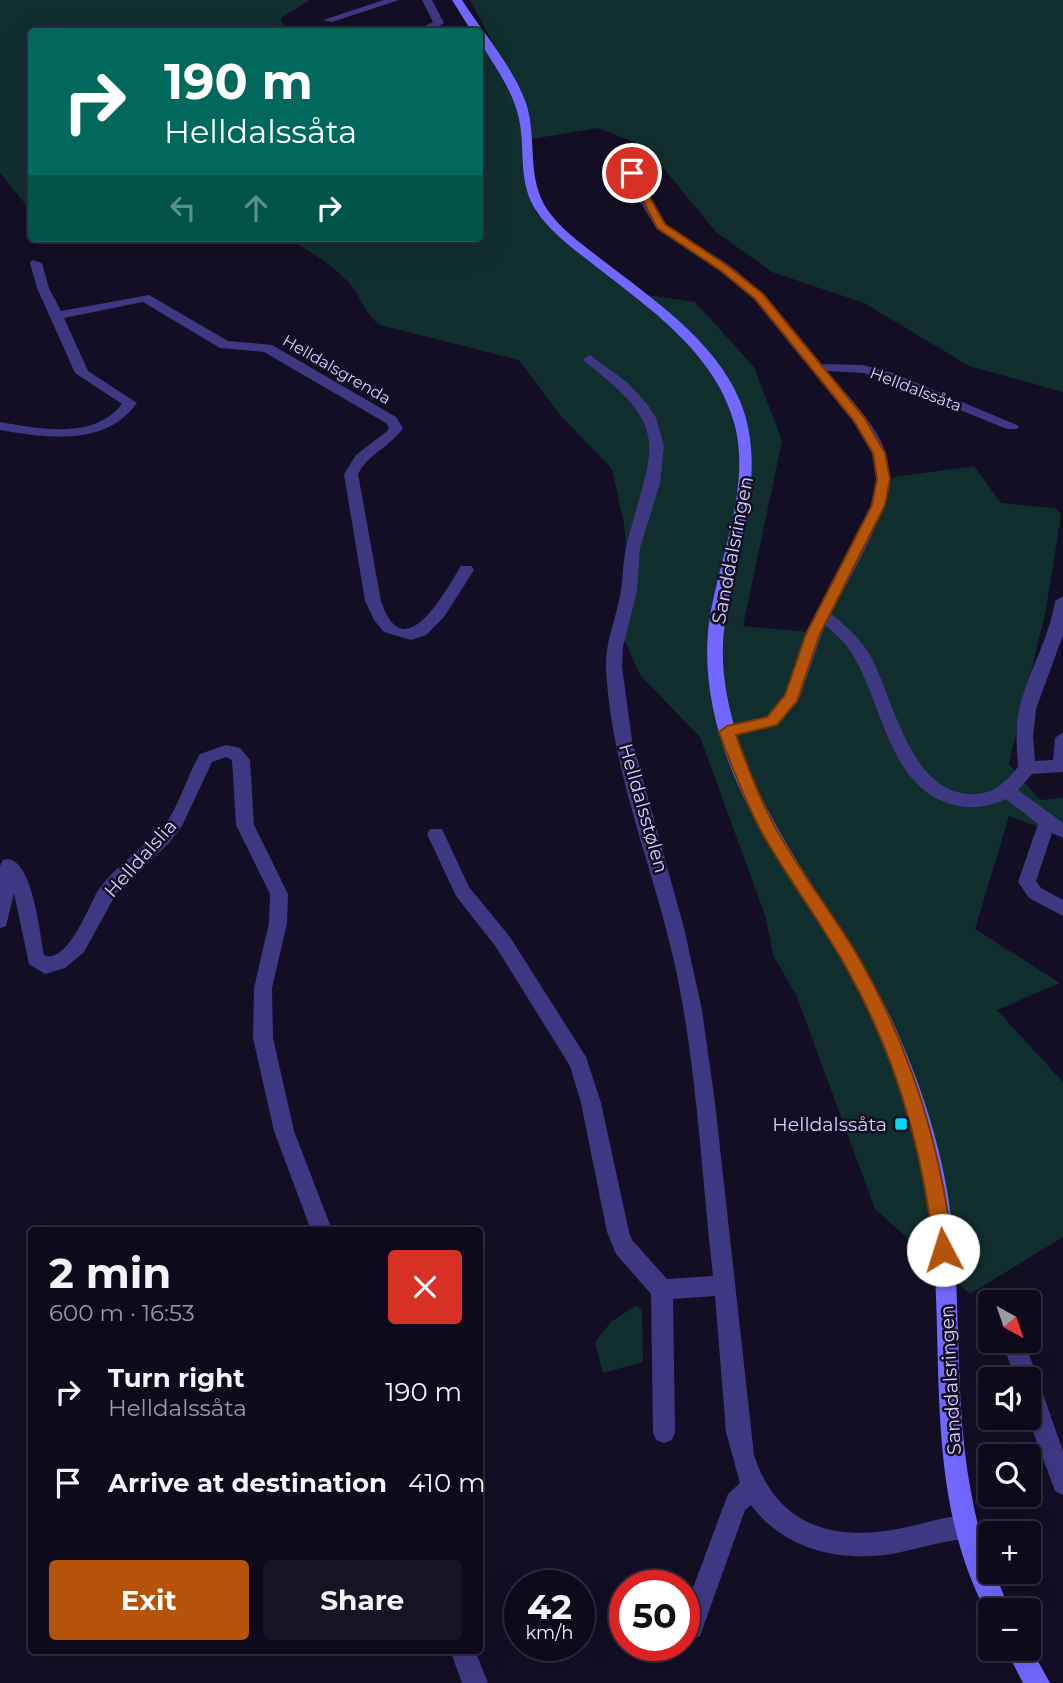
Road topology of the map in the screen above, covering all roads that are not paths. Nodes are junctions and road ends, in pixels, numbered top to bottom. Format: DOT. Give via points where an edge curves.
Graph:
graph roads {
  1 [pos="394,0"];
  2 [pos="427,0"];
  3 [pos="457,0"];
  4 [pos="328,20"];
  5 [pos="427,28"];
  6 [pos="475,28"];
  7 [pos="483,41"];
  8 [pos="622,153"];
  9 [pos="36,262"];
  10 [pos="57,317"];
  11 [pos="590,359"];
  12 [pos="817,368"];
  13 [pos="0,426"];
  14 [pos="1012,426"];
  15 [pos="466,570"];
  16 [pos="1063,601"];
  17 [pos="822,615"];
  18 [pos="727,732"];
  19 [pos="1063,738"];
  20 [pos="1063,766"];
  21 [pos="1027,768"];
  22 [pos="1007,791"];
  23 [pos="1047,822"];
  24 [pos="1063,831"];
  25 [pos="436,834"];
  26 [pos="1063,909"];
  27 [pos="0,921"];
  28 [pos="320,1227"];
  29 [pos="723,1285"];
  30 [pos="662,1290"];
  31 [pos="1041,1422"];
  32 [pos="664,1432"];
  33 [pos="1063,1483"];
  34 [pos="753,1488"];
  35 [pos="966,1527"];
  36 [pos="993,1598"];
  37 [pos="700,1602"];
  38 [pos="464,1654"];
  39 [pos="1024,1661"];
  40 [pos="475,1683"];
  41 [pos="1037,1683"];
  1 -- 4 [label="street"];
  2 -- 5 [label="street" via="439,23"];
  3 -- 6 [label="main road, Sanddalsringen"];
  7 -- 18 [label="main road, Sanddalsringen" via="520,104 527,181 541,211 695,346 724,383 738,413 747,470 715,648"];
  8 -- 12 [label="street" via="661,226 759,297"];
  9 -- 10 [label="street"];
  10 -- 13 [label="street" via="82,373 130,403 114,423 96,429 57,433"];
  10 -- 15 [label="street, Helldalsgrenda" via="145,298 225,345 267,348 391,420 396,428 392,436 356,460 351,474 373,601 378,618 391,629 407,636 422,632"];
  11 -- 29 [label="street, Helldalsstølen" via="634,395 645,410 657,448 654,478 630,561 614,665 624,739 684,967 703,1077"];
  12 -- 14 [label="street, Helldalssåta" via="842,365 881,373"];
  12 -- 17 [label="street" via="868,433 879,453 883,479 878,505"];
  16 -- 21 [label="street" via="1062,622 1024,724"];
  17 -- 18 [label="street" via="784,710 772,722"];
  17 -- 22 [label="street" via="850,638 862,656 913,767 927,784 966,802 989,800"];
  18 -- 35 [label="main road, Sanddalsringen" via="768,828 866,986 916,1106 942,1229 950,1409"];
  19 -- 20 [label="street"];
  20 -- 21 [label="street"];
  21 -- 22 [label="street"];
  22 -- 23 [label="street"];
  23 -- 24 [label="street"];
  23 -- 26 [label="street" via="1027,882 1035,893"];
  25 -- 30 [label="street" via="462,891 503,942 579,1063 618,1232 624,1247"];
  27 -- 28 [label="street, Helldalslia" via="9,865 20,880 36,959 45,966 60,964 74,954 112,885 176,821 206,758 218,752 237,752 242,760 245,825 279,894 278,923 263,988 263,1038 284,1131"];
  29 -- 30 [label="street"];
  29 -- 34 [label="street, Helldalsstølen" via="740,1450"];
  30 -- 32 [label="street"];
  31 -- 33 [label="street"];
  34 -- 35 [label="street, Helldalsstølen" via="777,1517 806,1537 855,1545"];
  34 -- 37 [label="street" via="736,1502"];
  35 -- 36 [label="main road, Sanddalsringen"];
  38 -- 40 [label="street"];
  39 -- 41 [label="main road"];
}
